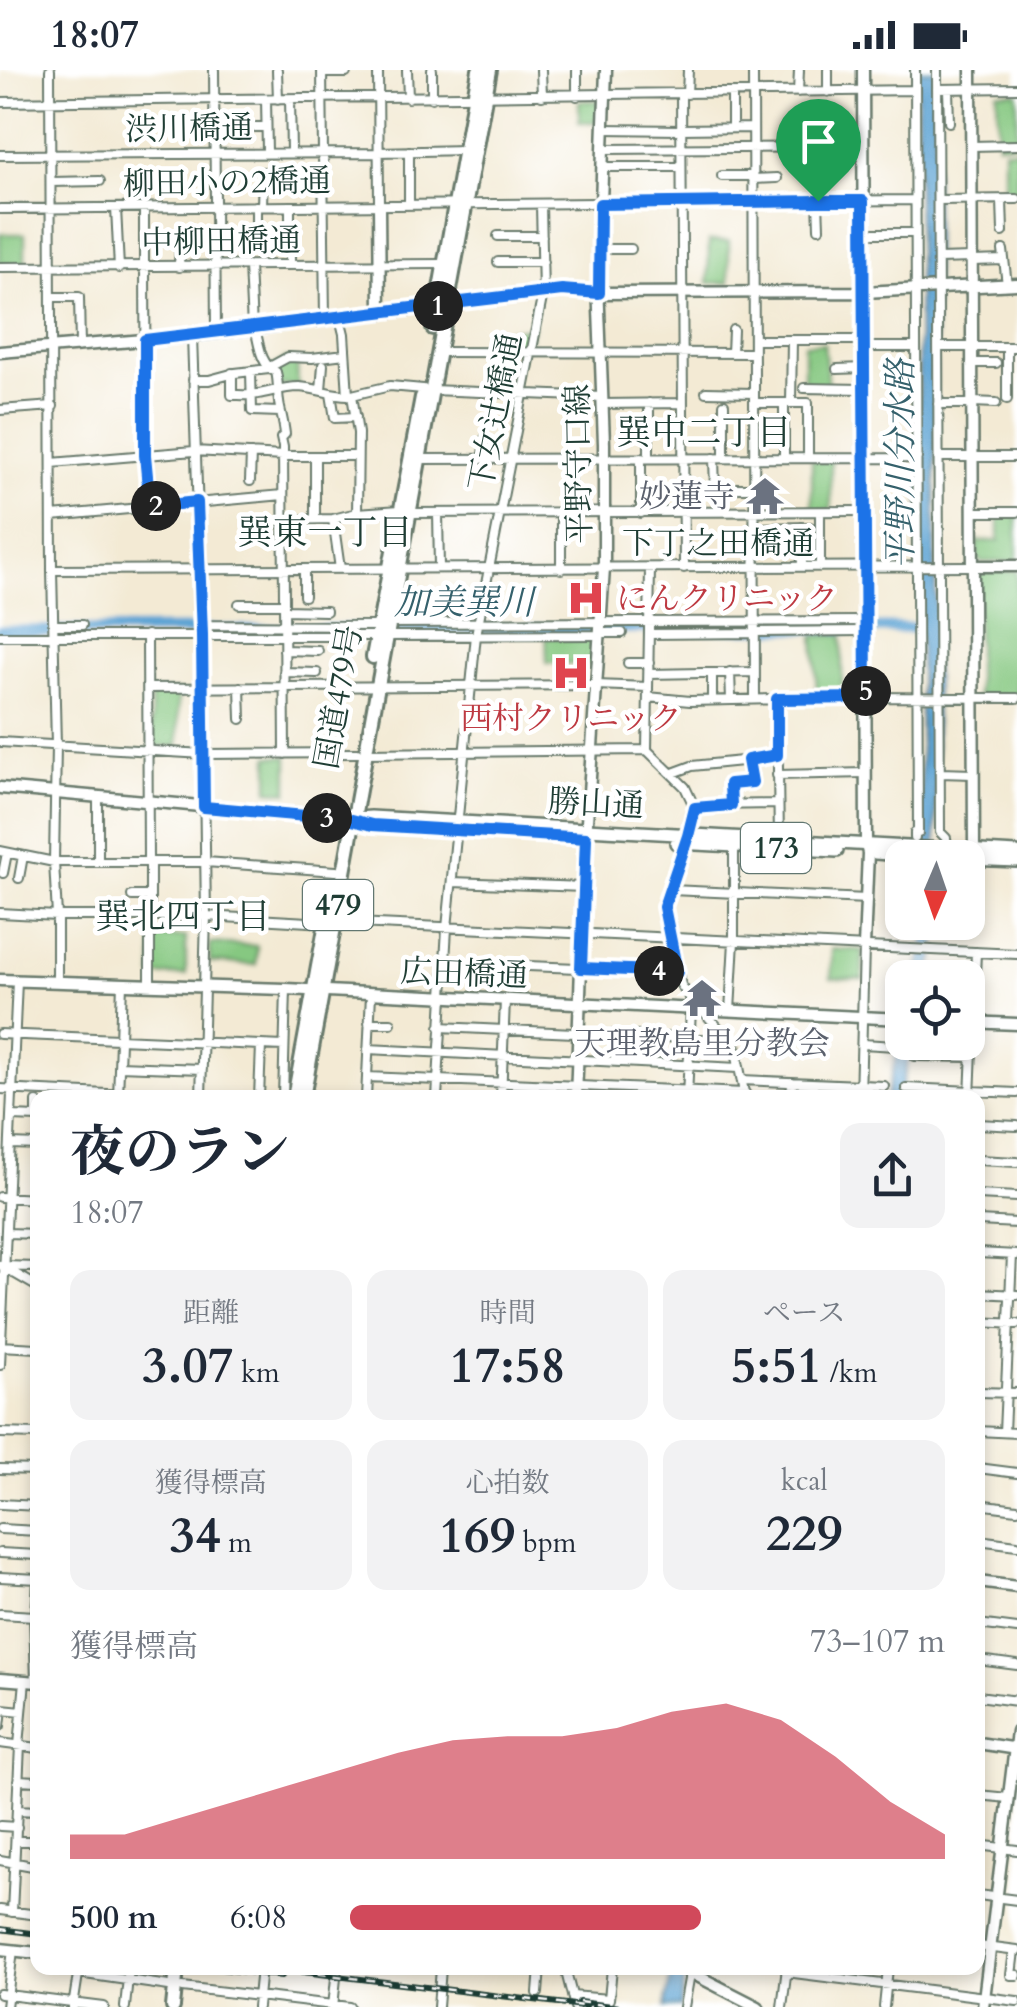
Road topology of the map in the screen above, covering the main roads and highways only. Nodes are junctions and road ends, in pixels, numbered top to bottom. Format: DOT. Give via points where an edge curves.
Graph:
graph roads {
  1 [pos="479,70"];
  2 [pos="490,70"];
  3 [pos="480,97"];
  4 [pos="460,205"];
  5 [pos="442,306"];
  6 [pos="427,389"];
  7 [pos="349,819"];
  8 [pos="687,840"];
  9 [pos="866,849"];
  10 [pos="885,849"];
  11 [pos="1017,853"];
  12 [pos="985,854"];
  13 [pos="985,857"];
  14 [pos="1017,861"];
  15 [pos="330,923"];
  16 [pos="317,991"];
  17 [pos="296,1090"];
  18 [pos="304,1090"];
  19 [pos="180,1975"];
  20 [pos="179,1987"];
  21 [pos="172,2007"];
  22 [pos="181,2007"];
  1 -- 3 [label="highway, 国道479号 / 479"];
  2 -- 3 [label="highway, 国道479号 / 479"];
  3 -- 4 [label="highway, 国道479号 / 479"];
  3 -- 4 [label="highway, 国道479号 / 479" via="464,150"];
  4 -- 5 [label="highway, 国道479号 / 479"];
  4 -- 5 [label="highway, 国道479号 / 479" via="444,264"];
  5 -- 6 [label="highway, 国道479号 / 479"];
  5 -- 6 [label="highway, 国道479号 / 479"];
  6 -- 7 [label="highway, 国道479号 / 479"];
  7 -- 8 [label="main road, 勝山通 / 173"];
  7 -- 15 [label="highway, 国道479号 / 479"];
  7 -- 15 [label="highway, 国道479号 / 479"];
  8 -- 9 [label="main road, 勝山通 / 173"];
  8 -- 9 [label="main road, 勝山通 / 173"];
  9 -- 10 [label="main road, 勝山通 / 173"];
  11 -- 12 [label="main road, 勝山通 / 173"];
  13 -- 14 [label="main road, 勝山通 / 173"];
  15 -- 16 [label="highway, 国道479号 / 479"];
  16 -- 17 [label="highway, 国道479号 / 479"];
  16 -- 18 [label="highway, 国道479号 / 479"];
  19 -- 20 [label="highway"];
  20 -- 21 [label="highway"];
  20 -- 22 [label="highway"];
}
